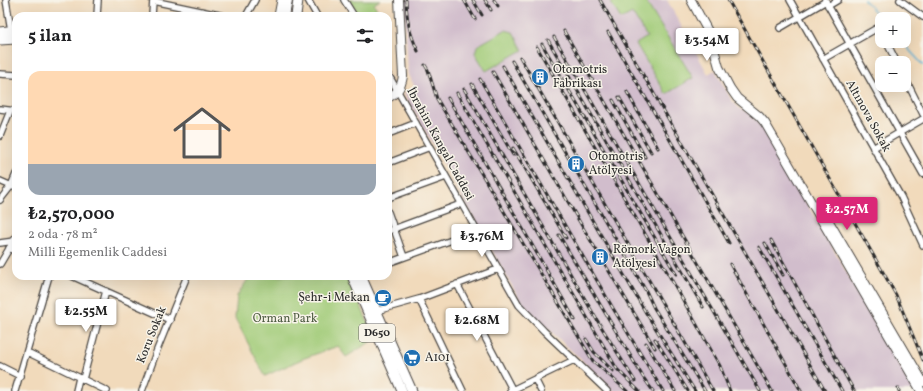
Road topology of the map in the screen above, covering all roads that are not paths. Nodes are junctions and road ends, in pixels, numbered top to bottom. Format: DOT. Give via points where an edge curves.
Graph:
graph roads {
  1 [pos="6,0"];
  2 [pos="98,0"];
  3 [pos="183,0"];
  4 [pos="255,0"];
  5 [pos="282,0"];
  6 [pos="288,0"];
  7 [pos="298,0"];
  8 [pos="308,0"];
  9 [pos="344,0"];
  10 [pos="399,0"];
  11 [pos="691,0"];
  12 [pos="790,0"];
  13 [pos="838,0"];
  14 [pos="900,0"];
  15 [pos="153,1"];
  16 [pos="826,2"];
  17 [pos="183,7"];
  18 [pos="97,12"];
  19 [pos="152,12"];
  20 [pos="206,12"];
  21 [pos="248,12"];
  22 [pos="280,12"];
  23 [pos="286,12"];
  24 [pos="293,12"];
  25 [pos="296,12"];
  26 [pos="316,12"];
  27 [pos="352,12"];
  28 [pos="799,16"];
  29 [pos="923,17"];
  30 [pos="12,22"];
  31 [pos="780,28"];
  32 [pos="875,29"];
  33 [pos="12,30"];
  34 [pos="0,32"];
  35 [pos="12,39"];
  36 [pos="0,40"];
  37 [pos="849,43"];
  38 [pos="823,58"];
  39 [pos="0,74"];
  40 [pos="12,74"];
  41 [pos="392,81"];
  42 [pos="911,90"];
  43 [pos="398,92"];
  44 [pos="392,96"];
  45 [pos="747,106"];
  46 [pos="0,109"];
  47 [pos="12,111"];
  48 [pos="12,113"];
  49 [pos="923,114"];
  50 [pos="923,119"];
  51 [pos="416,123"];
  52 [pos="392,132"];
  53 [pos="900,133"];
  54 [pos="0,136"];
  55 [pos="430,148"];
  56 [pos="873,148"];
  57 [pos="392,162"];
  58 [pos="923,174"];
  59 [pos="446,177"];
  60 [pos="0,181"];
  61 [pos="12,187"];
  62 [pos="12,188"];
  63 [pos="392,197"];
  64 [pos="0,200"];
  65 [pos="462,204"];
  66 [pos="392,230"];
  67 [pos="477,231"];
  68 [pos="392,232"];
  69 [pos="12,240"];
  70 [pos="0,243"];
  71 [pos="12,244"];
  72 [pos="923,245"];
  73 [pos="9,248"];
  74 [pos="12,250"];
  75 [pos="404,257"];
  76 [pos="392,262"];
  77 [pos="0,264"];
  78 [pos="498,269"];
  79 [pos="48,280"];
  80 [pos="81,280"];
  81 [pos="185,280"];
  82 [pos="354,280"];
  83 [pos="363,280"];
  84 [pos="457,284"];
  85 [pos="106,291"];
  86 [pos="419,299"];
  87 [pos="376,311"];
  88 [pos="170,320"];
  89 [pos="27,352"];
  90 [pos="574,360"];
  91 [pos="0,366"];
  92 [pos="20,376"];
  93 [pos="81,378"];
  94 [pos="535,379"];
  95 [pos="923,382"];
  96 [pos="511,390"];
  97 [pos="15,391"];
  98 [pos="76,391"];
  99 [pos="107,391"];
  100 [pos="142,391"];
  101 [pos="402,391"];
  102 [pos="412,391"];
  103 [pos="463,391"];
  104 [pos="541,391"];
  105 [pos="607,391"];
  106 [pos="922,391"];
  1 -- 30 [label="street"];
  2 -- 18 [label="street"];
  3 -- 17 [label="street"];
  4 -- 21 [label="street"];
  5 -- 22 [label="main road"];
  6 -- 23 [label="main road"];
  7 -- 24 [label="main road"];
  7 -- 25 [label="main road"];
  8 -- 26 [label="street"];
  9 -- 27 [label="street"];
  10 -- 43 [label="main road" via="403,76"];
  11 -- 45 [label="main road" via="710,35 719,67 730,88"];
  12 -- 28 [label="street, Altınova Sokak"];
  13 -- 16 [label="street"];
  14 -- 29 [label="street"];
  15 -- 17 [label="street"];
  15 -- 19 [label="street"];
  16 -- 28 [label="street"];
  16 -- 37 [label="street"];
  17 -- 20 [label="street"];
  28 -- 31 [label="street"];
  28 -- 38 [label="street, Altınova Sokak"];
  32 -- 37 [label="street"];
  33 -- 34 [label="main road"];
  35 -- 36 [label="main road"];
  37 -- 38 [label="street"];
  37 -- 53 [label="street"];
  38 -- 56 [label="street, Altınova Sokak"];
  39 -- 40 [label="street"];
  41 -- 43 [label="street, İbrahim Kangal Caddesi"];
  42 -- 49 [label="street"];
  43 -- 44 [label="main road"];
  43 -- 51 [label="street, İbrahim Kangal Caddesi"];
  45 -- 95 [label="main road" via="770,120"];
  45 -- 106 [label="main road" via="765,123"];
  46 -- 47 [label="street"];
  48 -- 54 [label="street"];
  50 -- 53 [label="street"];
  51 -- 52 [label="street"];
  51 -- 55 [label="street, İbrahim Kangal Caddesi"];
  53 -- 56 [label="street"];
  53 -- 58 [label="street"];
  55 -- 57 [label="street"];
  55 -- 59 [label="street, İbrahim Kangal Caddesi"];
  56 -- 72 [label="street, Altınova Sokak" via="901,197"];
  59 -- 63 [label="street"];
  59 -- 65 [label="street, İbrahim Kangal Caddesi"];
  60 -- 61 [label="street"];
  62 -- 64 [label="street"];
  65 -- 66 [label="street"];
  65 -- 67 [label="street, İbrahim Kangal Caddesi"];
  67 -- 75 [label="street"];
  67 -- 78 [label="street, İbrahim Kangal Caddesi"];
  68 -- 75 [label="street"];
  69 -- 70 [label="street"];
  71 -- 73 [label="street"];
  73 -- 74 [label="street"];
  73 -- 77 [label="street"];
  75 -- 76 [label="street"];
  78 -- 84 [label="street"];
  78 -- 90 [label="street, İbrahim Kangal Caddesi" via="518,306"];
  79 -- 89 [label="street"];
  80 -- 85 [label="street"];
  81 -- 88 [label="street, Koru Sokak"];
  82 -- 101 [label="main road, D650"];
  83 -- 87 [label="main road"];
  84 -- 86 [label="street"];
  84 -- 96 [label="street"];
  85 -- 88 [label="street"];
  85 -- 93 [label="street"];
  86 -- 87 [label="street"];
  86 -- 103 [label="street"];
  87 -- 102 [label="main road"];
  88 -- 100 [label="street, Koru Sokak"];
  89 -- 92 [label="street"];
  89 -- 93 [label="street"];
  90 -- 94 [label="street"];
  90 -- 105 [label="street, İbrahim Kangal Caddesi"];
  91 -- 92 [label="street"];
  92 -- 97 [label="street"];
  93 -- 98 [label="street"];
  93 -- 99 [label="street"];
  94 -- 96 [label="street"];
  94 -- 104 [label="street"];
}
